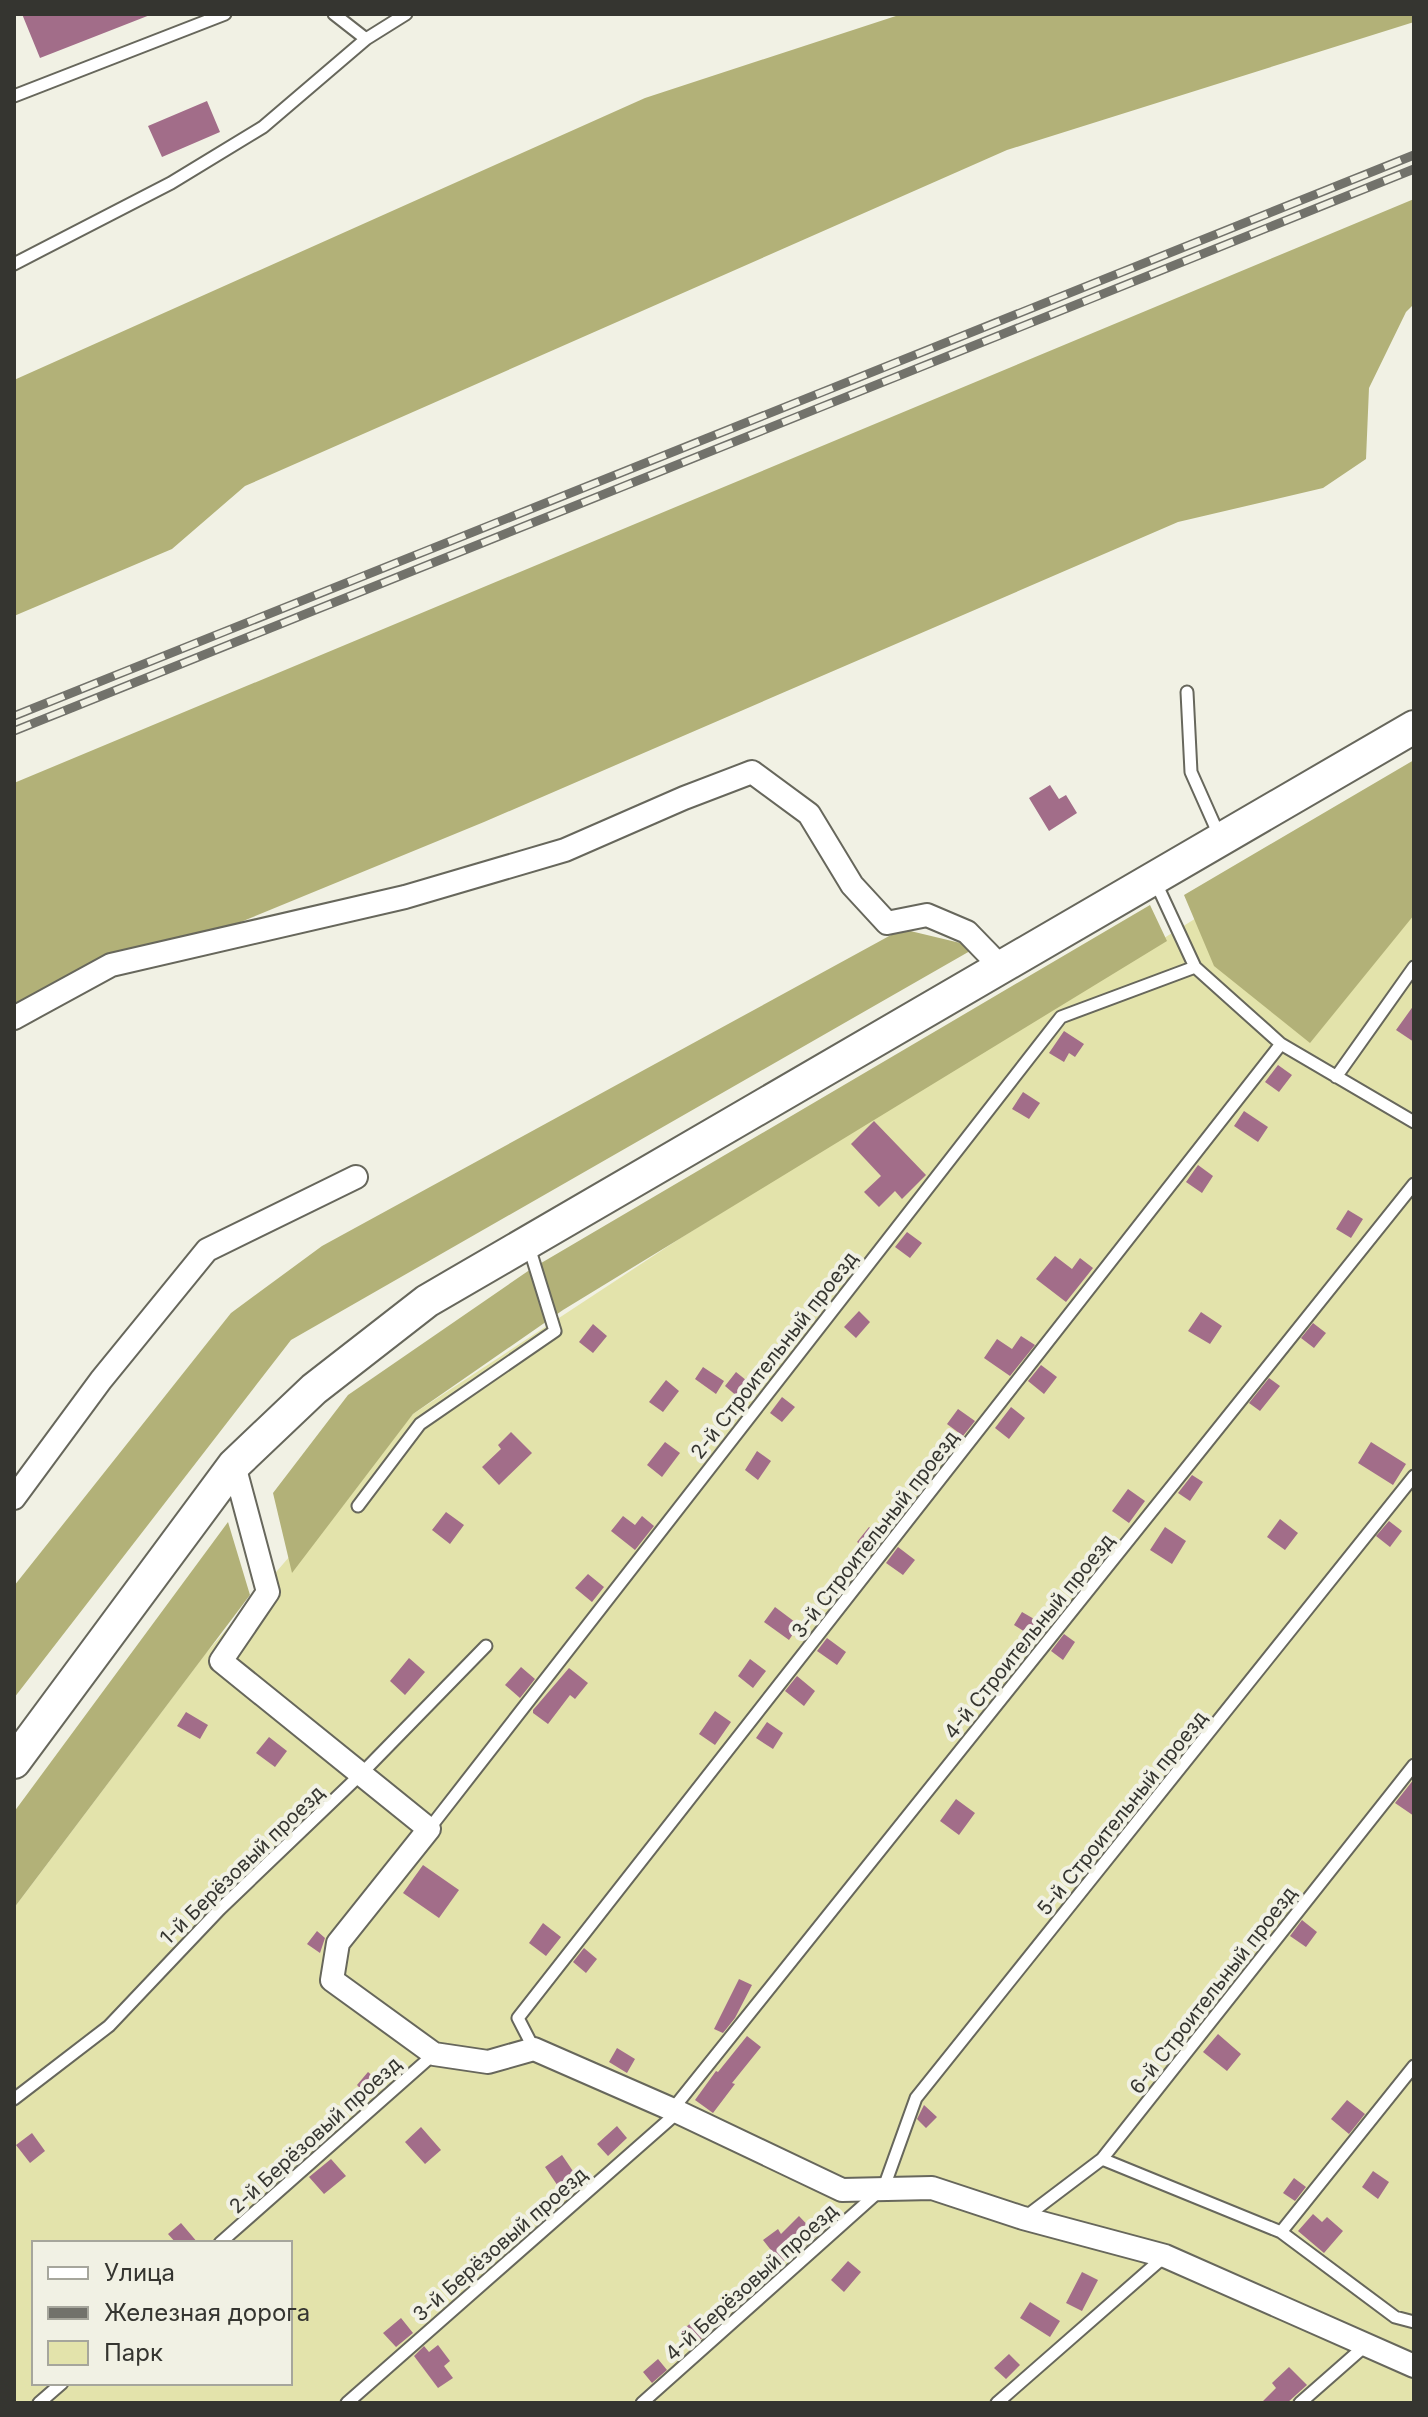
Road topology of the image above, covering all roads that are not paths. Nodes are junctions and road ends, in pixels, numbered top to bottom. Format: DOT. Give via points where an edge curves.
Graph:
graph roads {
  1 [pos="225,14"];
  2 [pos="334,14"];
  3 [pos="406,14"];
  4 [pos="366,39"];
  5 [pos="14,96"];
  6 [pos="14,264"];
  7 [pos="1187,692"];
  8 [pos="1414,727"];
  9 [pos="1221,840"];
  10 [pos="1154,878"];
  11 [pos="1001,967"];
  12 [pos="1195,967"];
  13 [pos="1414,967"];
  14 [pos="14,1018"];
  15 [pos="1281,1044"];
  16 [pos="1336,1077"];
  17 [pos="1414,1122"];
  18 [pos="356,1177"];
  19 [pos="1414,1184"];
  20 [pos="527,1243"];
  21 [pos="234,1465"];
  22 [pos="1414,1476"];
  23 [pos="14,1498"];
  24 [pos="358,1506"];
  25 [pos="486,1646"];
  26 [pos="14,1762"];
  27 [pos="1414,1765"];
  28 [pos="361,1774"];
  29 [pos="429,1829"];
  30 [pos="534,2049"];
  31 [pos="434,2054"];
  32 [pos="1414,2066"];
  33 [pos="14,2099"];
  34 [pos="675,2111"];
  35 [pos="1102,2159"];
  36 [pos="884,2187"];
  37 [pos="1023,2218"];
  38 [pos="1281,2232"];
  39 [pos="222,2241"];
  40 [pos="1165,2256"];
  41 [pos="1414,2322"];
  42 [pos="1367,2345"];
  43 [pos="1414,2366"];
  44 [pos="60,2385"];
  45 [pos="39,2403"];
  46 [pos="347,2403"];
  47 [pos="642,2403"];
  48 [pos="997,2403"];
  49 [pos="1300,2403"];
  1 -- 5 [label="lane"];
  2 -- 4 [label="lane"];
  3 -- 4 [label="lane"];
  4 -- 6 [label="lane" via="263,127 171,183"];
  7 -- 9 [label="lane" via="1191,772"];
  8 -- 9 [label="main road"];
  9 -- 10 [label="main road"];
  10 -- 11 [label="main road"];
  10 -- 12 [label="lane"];
  11 -- 14 [label="street" via="967,932 927,915 887,923 852,885 809,814 752,772 565,850 405,897 111,965"];
  11 -- 20 [label="main road"];
  12 -- 15 [label="lane"];
  12 -- 29 [label="lane, 2-й Строительный проезд" via="1061,1017"];
  13 -- 16 [label="lane"];
  15 -- 16 [label="lane"];
  15 -- 30 [label="lane, 3-й Строительный проезд" via="518,2018"];
  16 -- 17 [label="lane"];
  18 -- 23 [label="street" via="207,1250"];
  19 -- 34 [label="lane, 4-й Строительный проезд"];
  20 -- 21 [label="main road" via="427,1301 314,1389"];
  20 -- 24 [label="lane" via="555,1331 420,1424"];
  21 -- 26 [label="main road"];
  21 -- 28 [label="street" via="268,1592 221,1661"];
  22 -- 36 [label="lane, 5-й Строительный проезд" via="916,2098"];
  25 -- 28 [label="lane, 1-й Берёзовый проезд"];
  27 -- 35 [label="lane, 6-й Строительный проезд"];
  28 -- 29 [label="street"];
  28 -- 33 [label="lane, 1-й Берёзовый проезд" via="220,1909 109,2026"];
  29 -- 31 [label="street" via="338,1943 332,1980"];
  30 -- 31 [label="street" via="488,2062"];
  30 -- 34 [label="street"];
  31 -- 39 [label="lane, 2-й Берёзовый проезд"];
  32 -- 38 [label="lane"];
  34 -- 36 [label="street" via="842,2190"];
  34 -- 46 [label="lane, 3-й Берёзовый проезд"];
  35 -- 37 [label="lane, 6-й Строительный проезд"];
  35 -- 38 [label="lane"];
  36 -- 37 [label="street" via="932,2188"];
  36 -- 47 [label="lane, 4-й Берёзовый проезд"];
  37 -- 40 [label="street"];
  38 -- 41 [label="lane" via="1395,2317"];
  40 -- 42 [label="street"];
  40 -- 48 [label="lane"];
  42 -- 43 [label="street"];
  42 -- 49 [label="lane"];
  44 -- 45 [label="lane"];
}
